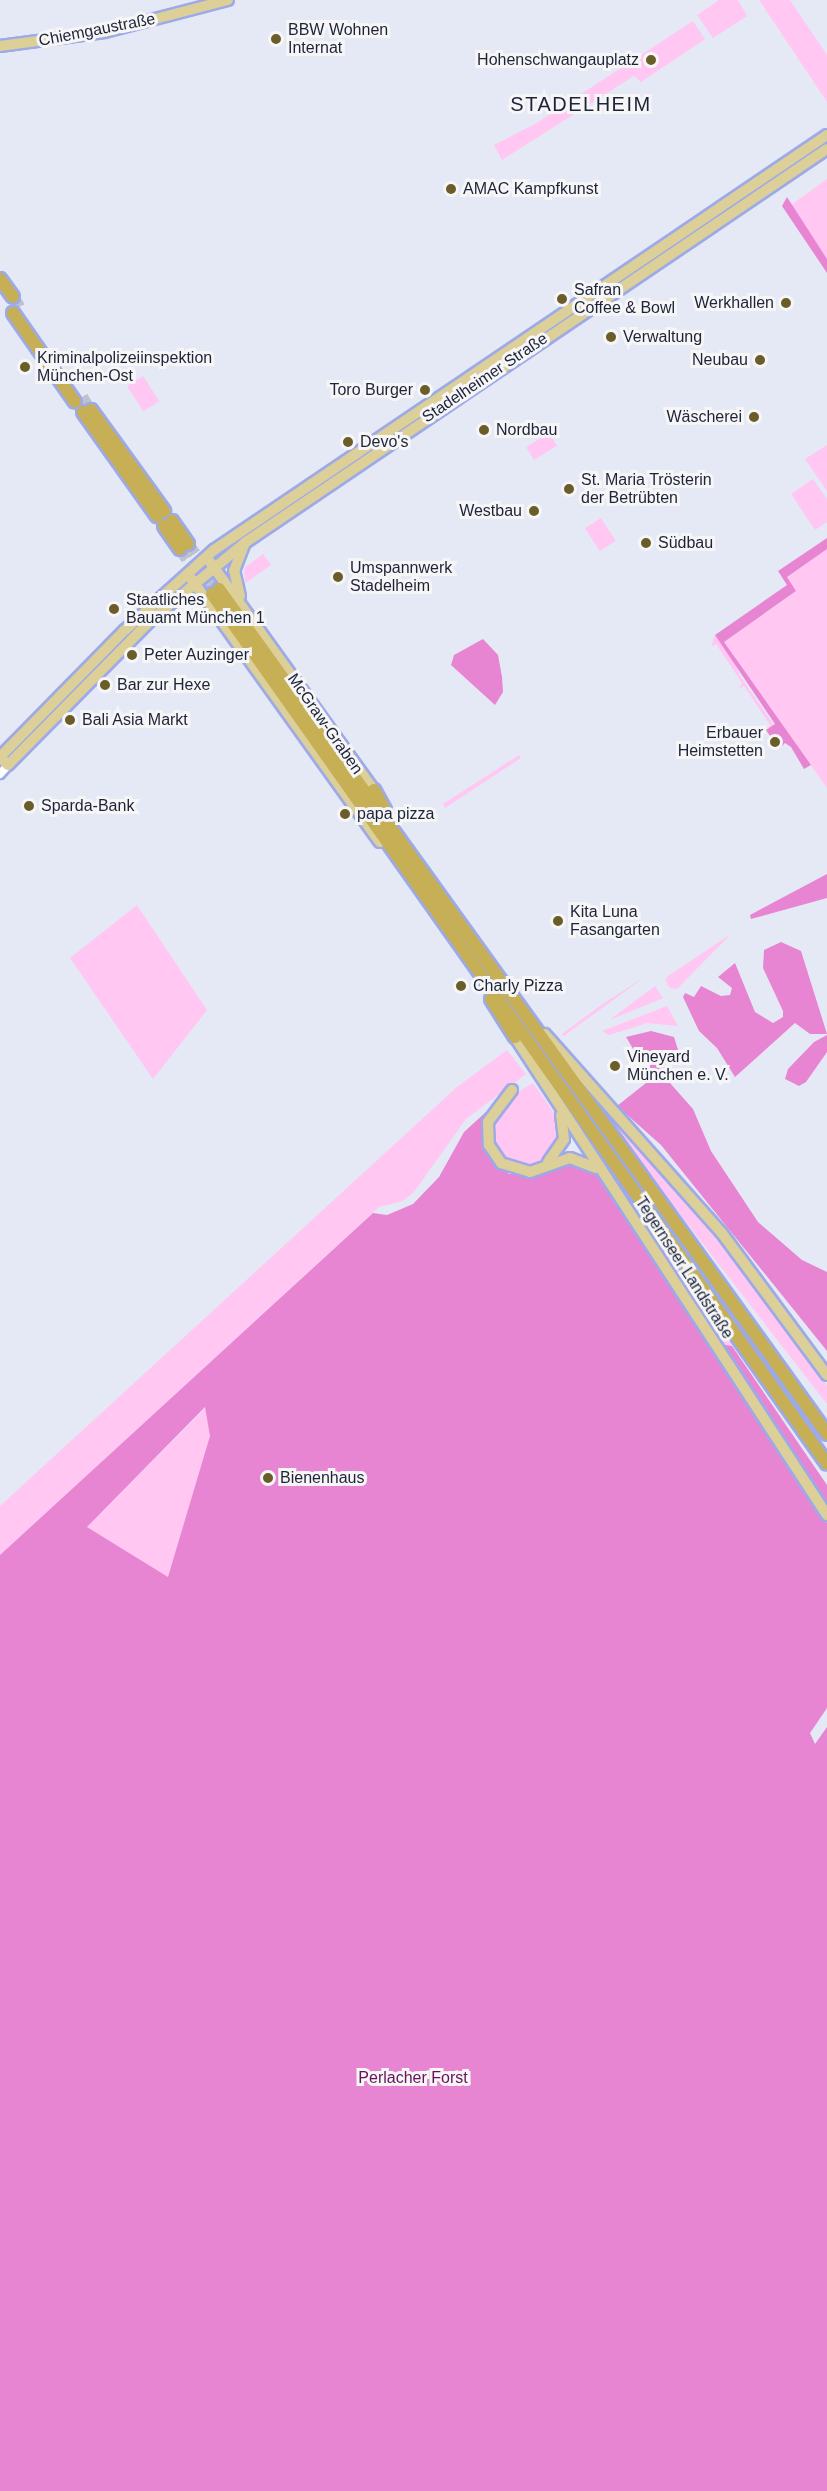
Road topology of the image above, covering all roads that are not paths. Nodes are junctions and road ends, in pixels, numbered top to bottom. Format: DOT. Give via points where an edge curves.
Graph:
graph roads {
  1 [pos="228,0"];
  2 [pos="0,46"];
  3 [pos="827,135"];
  4 [pos="827,148"];
  5 [pos="777,175"];
  6 [pos="0,279"];
  7 [pos="10,303"];
  8 [pos="246,542"];
  9 [pos="184,547"];
  10 [pos="206,556"];
  11 [pos="213,566"];
  12 [pos="187,572"];
  13 [pos="194,582"];
  14 [pos="254,623"];
  15 [pos="3,760"];
  16 [pos="0,774"];
  17 [pos="374,790"];
  18 [pos="382,844"];
  19 [pos="407,850"];
  20 [pos="409,876"];
  21 [pos="470,962"];
  22 [pos="509,1002"];
  23 [pos="545,1034"];
  24 [pos="515,1037"];
  25 [pos="512,1090"];
  26 [pos="559,1107"];
  27 [pos="538,1170"];
  28 [pos="600,1170"];
  29 [pos="827,1375"];
  30 [pos="827,1434"];
  31 [pos="827,1464"];
  32 [pos="827,1515"];
  1 -- 2 [label="main road, Chiemgaustraße" via="105,32"];
  3 -- 5 [label="main road, Stadelheimer Straße"];
  4 -- 5 [label="main road, Stadelheimer Straße"];
  5 -- 8 [label="main road, Stadelheimer Straße"];
  5 -- 10 [label="main road, Stadelheimer Straße" via="302,487"];
  6 -- 7 [label="highway"];
  7 -- 9 [label="highway"];
  8 -- 11 [label="main road, Stadelheimer Straße"];
  8 -- 14 [label="main road" via="234,577"];
  10 -- 11 [label="main road"];
  10 -- 12 [label="main road, Stadelheimer Straße"];
  11 -- 13 [label="main road, Stadelheimer Straße"];
  11 -- 14 [label="main road"];
  12 -- 13 [label="main road"];
  12 -- 15 [label="main road, Stadelheimer Straße"];
  13 -- 15 [label="main road, Stadelheimer Straße"];
  13 -- 18 [label="main road"];
  14 -- 17 [label="main road"];
  15 -- 16 [label="street"];
  17 -- 19 [label="highway"];
  18 -- 20 [label="highway"];
  19 -- 20 [label="highway, McGraw-Graben" via="216,591"];
  19 -- 22 [label="highway"];
  20 -- 21 [label="highway"];
  21 -- 22 [label="highway"];
  21 -- 24 [label="highway"];
  22 -- 23 [label="highway"];
  22 -- 30 [label="highway"];
  22 -- 31 [label="highway"];
  23 -- 29 [label="main road" via="735,1249"];
  24 -- 26 [label="main road, Tegernseer Landstraße"];
  25 -- 27 [label="main road" via="491,1113 489,1145 508,1168"];
  26 -- 27 [label="main road" via="561,1147"];
  26 -- 28 [label="main road, Tegernseer Landstraße"];
  27 -- 28 [label="main road" via="570,1158"];
  28 -- 32 [label="main road, Tegernseer Landstraße"];
}
